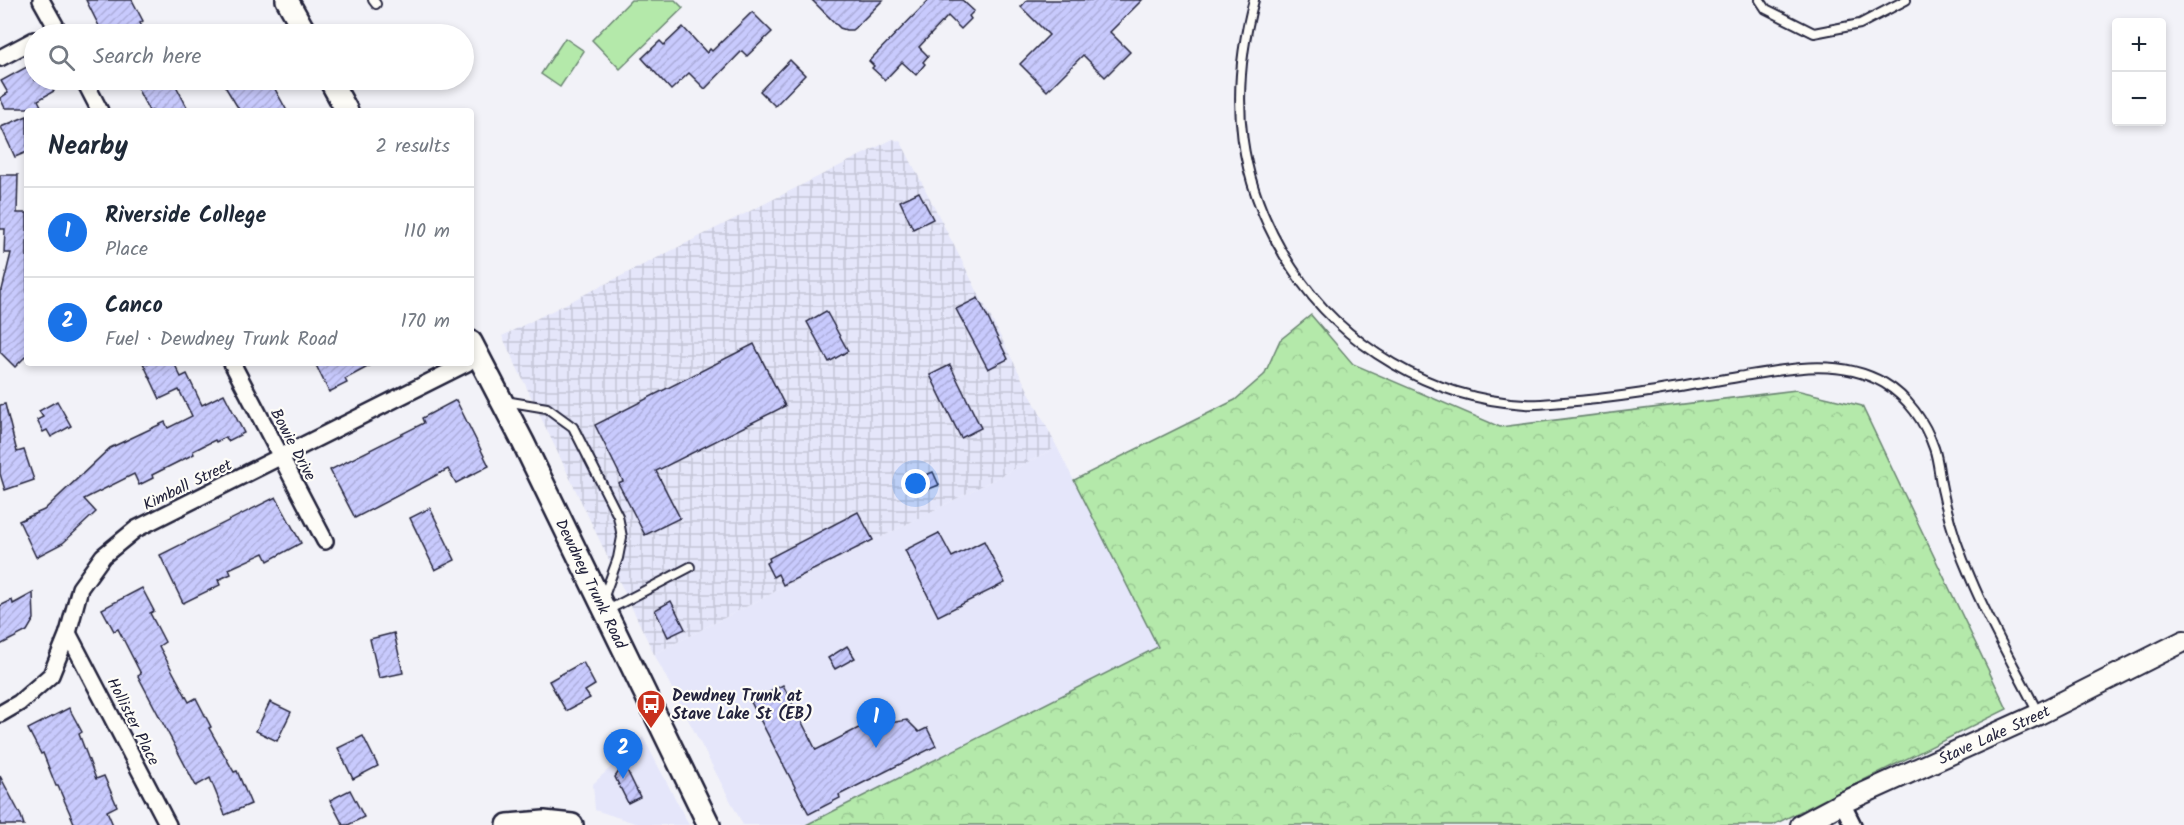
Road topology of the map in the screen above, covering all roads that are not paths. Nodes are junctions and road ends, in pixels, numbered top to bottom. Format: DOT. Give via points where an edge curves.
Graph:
graph roads {
  1 [pos="41,0"];
  2 [pos="287,0"];
  3 [pos="1254,0"];
  4 [pos="1760,0"];
  5 [pos="1906,0"];
  6 [pos="51,24"];
  7 [pos="300,24"];
  8 [pos="24,45"];
  9 [pos="0,58"];
  10 [pos="89,90"];
  11 [pos="335,90"];
  12 [pos="98,108"];
  13 [pos="345,108"];
  14 [pos="474,359"];
  15 [pos="234,366"];
  16 [pos="453,366"];
  17 [pos="501,400"];
  18 [pos="281,457"];
  19 [pos="325,541"];
  20 [pos="690,567"];
  21 [pos="603,607"];
  22 [pos="68,633"];
  23 [pos="2184,641"];
  24 [pos="0,714"];
  25 [pos="2039,714"];
  26 [pos="1842,803"];
  27 [pos="168,825"];
  28 [pos="508,825"];
  29 [pos="572,825"];
  30 [pos="709,825"];
  31 [pos="1801,825"];
  32 [pos="1853,825"];
  1 -- 6 [label="street"];
  2 -- 7 [label="main road"];
  3 -- 25 [label="lane" via="1240,82 1244,156 1265,222 1282,252 1314,299 1345,330 1397,367 1428,381 1481,397 1526,404 1600,400 1799,367 1842,368 1883,382 1900,393 1927,430 1971,580"];
  4 -- 5 [label="lane" via="1766,9 1814,33 1860,24"];
  8 -- 9 [label="street"];
  10 -- 12 [label="street"];
  11 -- 13 [label="main road"];
  14 -- 17 [label="main road, Dewdney Trunk Road"];
  15 -- 18 [label="street, Bowie Drive"];
  16 -- 18 [label="street, Kimball Street"];
  17 -- 21 [label="main road, Dewdney Trunk Road"];
  17 -- 21 [label="lane" via="547,408 573,427 618,516 622,537"];
  18 -- 19 [label="street, Bowie Drive"];
  18 -- 22 [label="street, Kimball Street" via="136,529 103,556 80,588"];
  20 -- 21 [label="lane"];
  21 -- 30 [label="main road, Dewdney Trunk Road"];
  22 -- 24 [label="street, Kimball Street" via="51,675"];
  22 -- 27 [label="street, Hollister Place"];
  23 -- 25 [label="street, Stave Lake Street"];
  25 -- 26 [label="street, Stave Lake Street"];
  26 -- 31 [label="street, Stave Lake Street"];
  26 -- 32 [label="street"];
  28 -- 29 [label="main road"];
}
